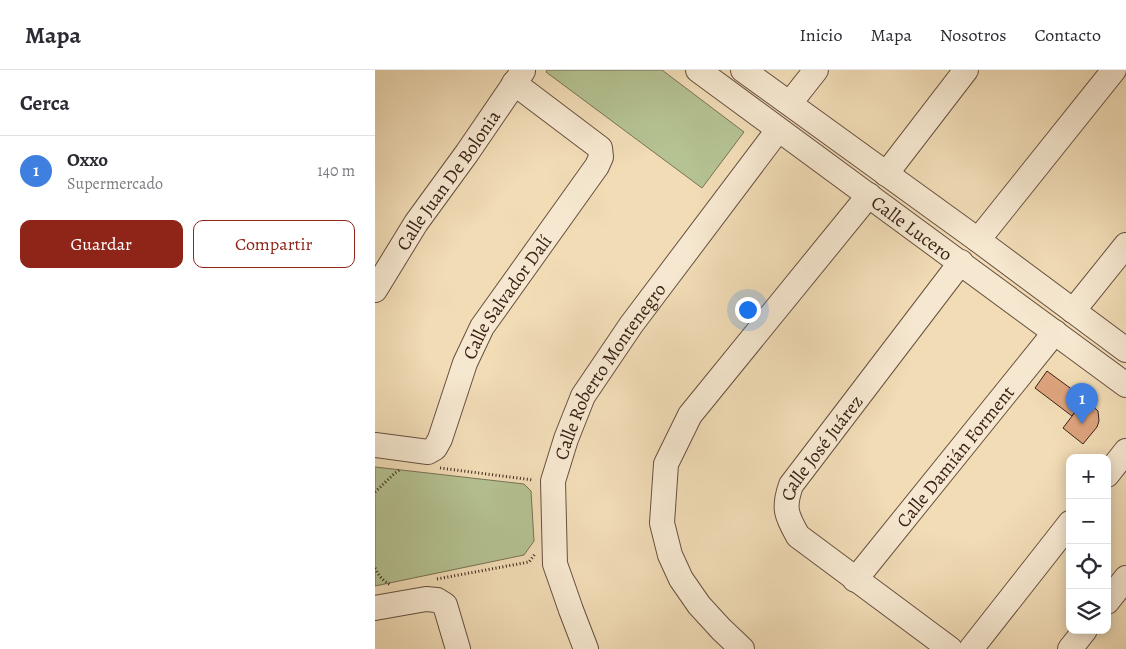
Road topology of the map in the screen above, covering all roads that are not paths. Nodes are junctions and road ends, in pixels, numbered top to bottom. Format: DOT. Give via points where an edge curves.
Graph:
graph roads {
  1 [pos="698,70"];
  2 [pos="743,70"];
  3 [pos="816,70"];
  4 [pos="966,70"];
  5 [pos="1114,70"];
  6 [pos="519,76"];
  7 [pos="790,103"];
  8 [pos="779,130"];
  9 [pos="886,174"];
  10 [pos="869,195"];
  11 [pos="979,240"];
  12 [pos="1126,245"];
  13 [pos="961,262"];
  14 [pos="375,290"];
  15 [pos="1073,311"];
  16 [pos="1055,332"];
  17 [pos="1126,350"];
  18 [pos="1126,385"];
  19 [pos="375,445"];
  20 [pos="1126,451"];
  21 [pos="1111,470"];
  22 [pos="1066,527"];
  23 [pos="1126,578"];
  24 [pos="855,580"];
  25 [pos="1111,597"];
  26 [pos="380,599"];
  27 [pos="1082,634"];
  28 [pos="458,649"];
  29 [pos="586,649"];
  30 [pos="742,649"];
  31 [pos="950,649"];
  32 [pos="971,649"];
  33 [pos="1070,649"];
  1 -- 8 [label="street, Calle Lucero"];
  2 -- 7 [label="street, Calle Lucero"];
  3 -- 7 [label="street"];
  4 -- 9 [label="street"];
  5 -- 11 [label="street"];
  6 -- 14 [label="street, Calle Juan De Bolonia" via="416,224"];
  6 -- 19 [label="street, Calle Salvador Dalí" via="599,148 601,157 482,327 465,364 435,458 427,452"];
  7 -- 9 [label="street, Calle Lucero"];
  8 -- 10 [label="street, Calle Lucero"];
  8 -- 29 [label="street, Calle Roberto Montenegro" via="631,325 583,396 566,439 553,481 555,564"];
  9 -- 11 [label="street, Calle Lucero"];
  10 -- 13 [label="street, Calle Lucero"];
  10 -- 30 [label="street" via="690,415 666,464 662,523 670,555 681,579 699,605"];
  11 -- 15 [label="street, Calle Lucero"];
  12 -- 15 [label="street"];
  13 -- 16 [label="street, Calle Lucero"];
  13 -- 24 [label="street, Calle José Juárez" via="791,485 786,510 797,536"];
  15 -- 17 [label="street, Calle Lucero"];
  16 -- 18 [label="street, Calle Lucero"];
  16 -- 24 [label="street, Calle Damián Forment"];
  20 -- 21 [label="street"];
  22 -- 32 [label="street"];
  23 -- 25 [label="street"];
  24 -- 31 [label="street, Calle José Juárez"];
  26 -- 28 [label="street" via="426,599 435,590 445,605"];
  27 -- 33 [label="street"];
}
